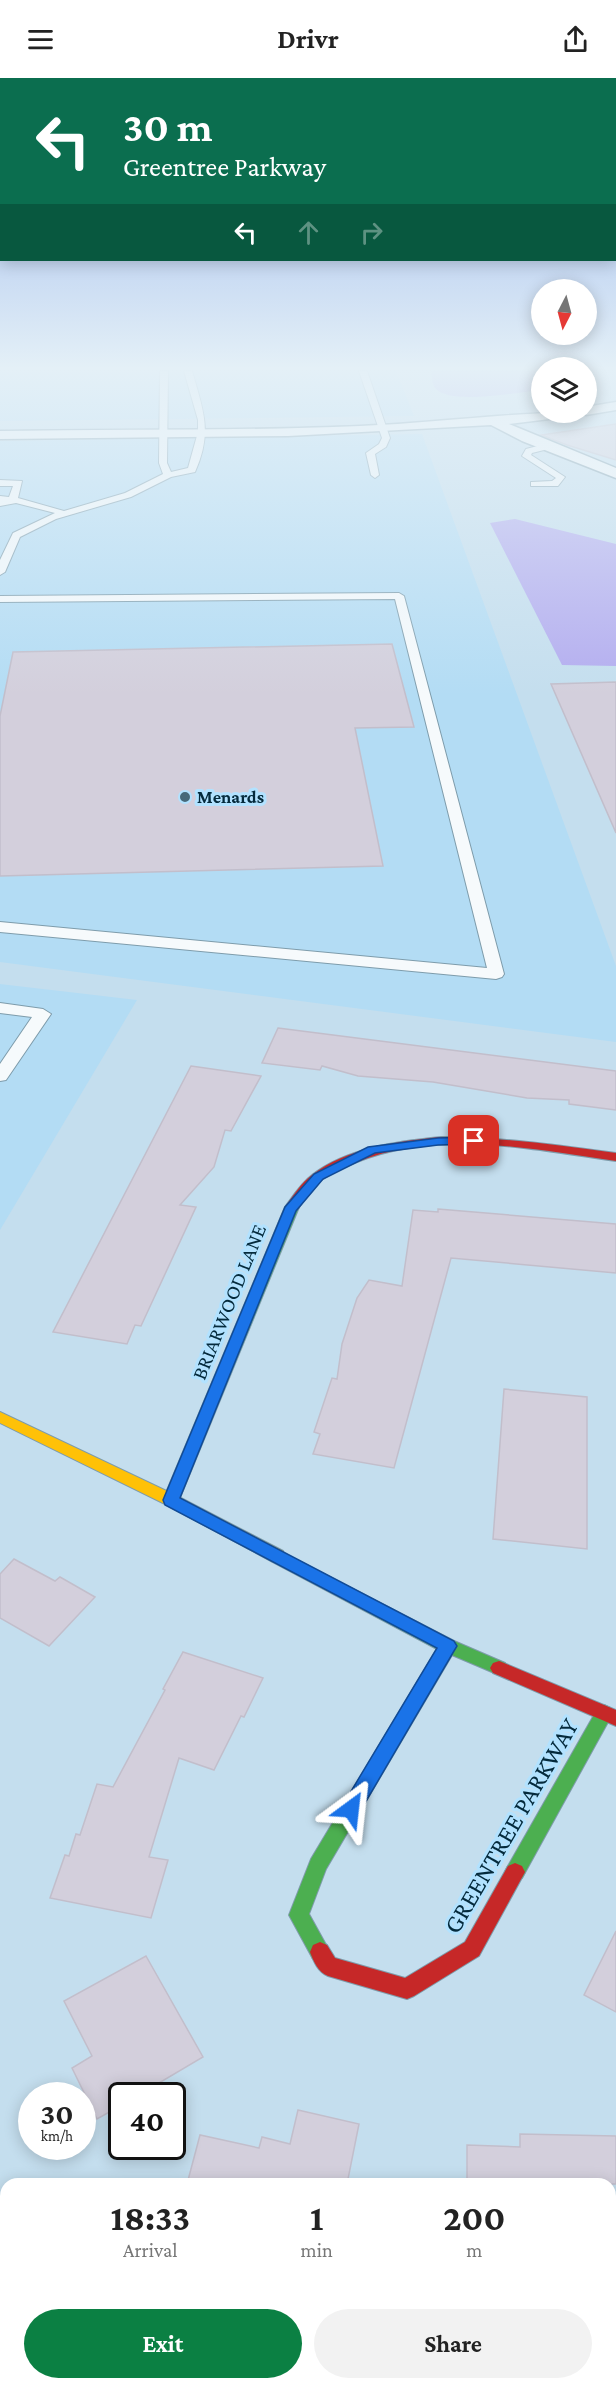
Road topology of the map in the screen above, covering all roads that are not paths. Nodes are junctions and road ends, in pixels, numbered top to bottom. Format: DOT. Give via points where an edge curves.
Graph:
graph roads {
  1 [pos="160,479"];
  2 [pos="559,479"];
  3 [pos="0,483"];
  4 [pos="534,484"];
  5 [pos="0,499"];
  6 [pos="13,499"];
  7 [pos="0,505"];
  8 [pos="64,514"];
  9 [pos="0,572"];
  10 [pos="0,599"];
  11 [pos="0,927"];
  12 [pos="0,1008"];
  13 [pos="0,1076"];
  14 [pos="616,1157"];
  15 [pos="0,1417"];
  16 [pos="171,1500"];
  17 [pos="448,1646"];
  18 [pos="610,1716"];
  1 -- 8 [label="lane" via="128,495"];
  2 -- 4 [label="lane" via="555,484"];
  3 -- 6 [label="lane" via="19,483"];
  5 -- 6 [label="lane"];
  6 -- 7 [label="lane"];
  6 -- 8 [label="lane"];
  8 -- 9 [label="lane" via="16,535"];
  10 -- 11 [label="lane" via="399,596 496,974"];
  12 -- 13 [label="lane" via="44,1014"];
  14 -- 16 [label="street, BRIARWOOD LANE" via="491,1141 438,1141 372,1150 318,1176 290,1210"];
  15 -- 16 [label="street, GREENTREE PARKWAY"];
  16 -- 17 [label="street, GREENTREE PARKWAY"];
  17 -- 18 [label="street, GREENTREE PARKWAY"];
  17 -- 18 [label="street, GREENTREE PARKWAY" via="318,1865 299,1915 328,1966 407,1989 472,1949"];
}
